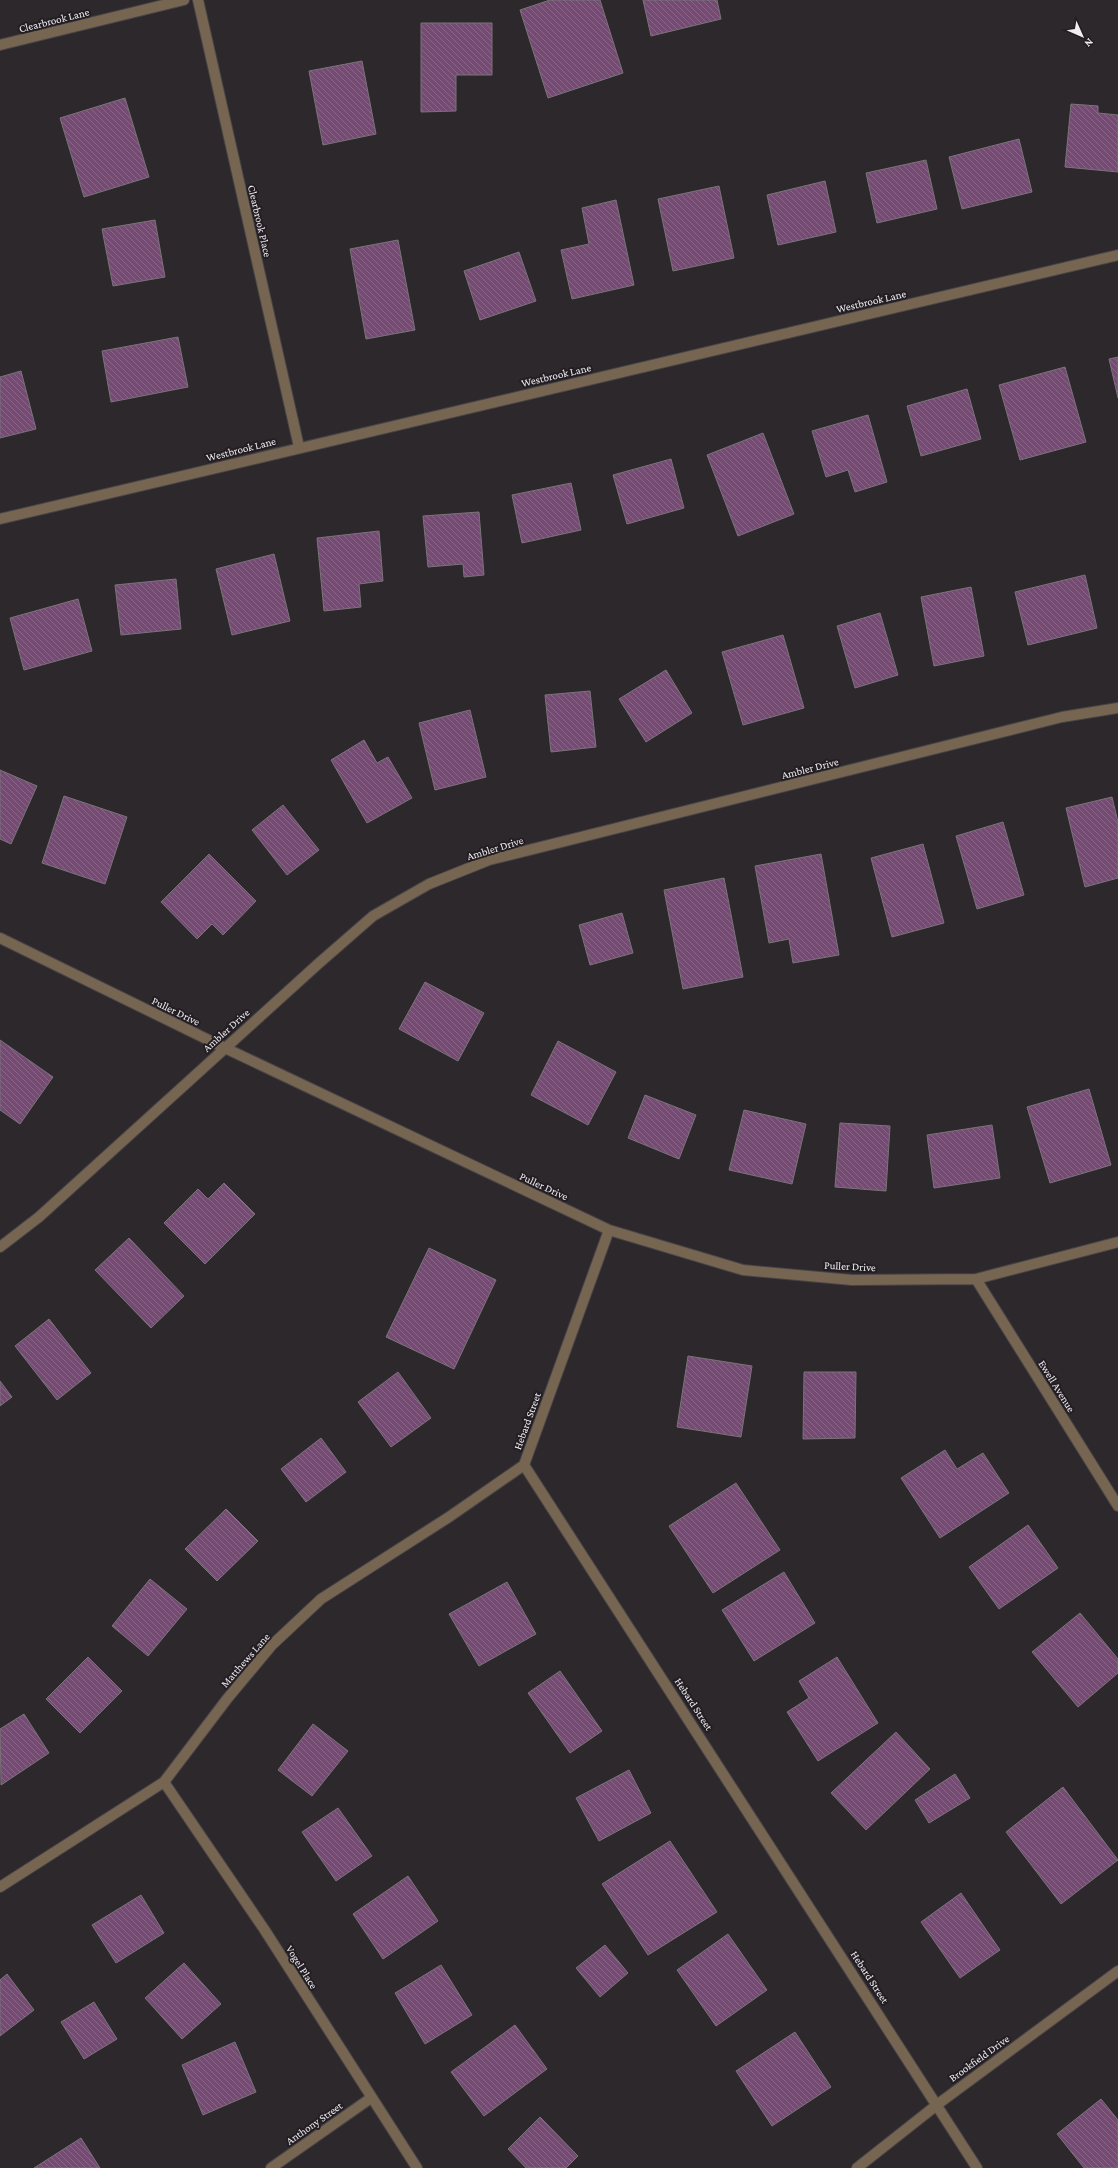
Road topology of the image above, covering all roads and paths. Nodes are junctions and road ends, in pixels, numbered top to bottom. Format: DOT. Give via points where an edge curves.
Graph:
graph roads {
  1 [pos="184,0"];
  2 [pos="198,0"];
  3 [pos="0,45"];
  4 [pos="1118,255"];
  5 [pos="300,447"];
  6 [pos="0,519"];
  7 [pos="1118,708"];
  8 [pos="0,938"];
  9 [pos="225,1048"];
  10 [pos="609,1230"];
  11 [pos="1118,1242"];
  12 [pos="0,1247"];
  13 [pos="976,1279"];
  14 [pos="524,1464"];
  15 [pos="1118,1506"];
  16 [pos="164,1782"];
  17 [pos="0,1887"];
  18 [pos="1118,1971"];
  19 [pos="371,2098"];
  20 [pos="938,2104"];
  21 [pos="271,2168"];
  22 [pos="417,2168"];
  23 [pos="857,2168"];
  24 [pos="977,2168"];
  1 -- 3 [label="street, Clearbrook Lane"];
  2 -- 5 [label="street, Clearbrook Place"];
  4 -- 5 [label="street, Westbrook Lane"];
  5 -- 6 [label="street, Westbrook Lane"];
  7 -- 9 [label="street, Ambler Drive" via="1062,717 489,860 429,884 374,916"];
  8 -- 9 [label="street, Puller Drive"];
  9 -- 10 [label="street, Puller Drive"];
  9 -- 12 [label="street, Ambler Drive" via="39,1217"];
  10 -- 13 [label="street, Puller Drive" via="743,1270 852,1280"];
  10 -- 14 [label="street, Hebard Street"];
  11 -- 13 [label="street, Puller Drive"];
  13 -- 15 [label="street, Ewell Avenue"];
  14 -- 16 [label="street, Matthews Lane" via="449,1517 321,1599 272,1645"];
  14 -- 20 [label="street, Hebard Street"];
  16 -- 17 [label="street, Matthews Lane"];
  16 -- 19 [label="street, Vogel Place" via="264,1928"];
  18 -- 20 [label="street, Brookfield Drive"];
  19 -- 21 [label="street, Anthony Street"];
  19 -- 22 [label="street, Vogel Place"];
  20 -- 23 [label="street, Brookfield Drive"];
  20 -- 24 [label="street, Hebard Street"];
}
